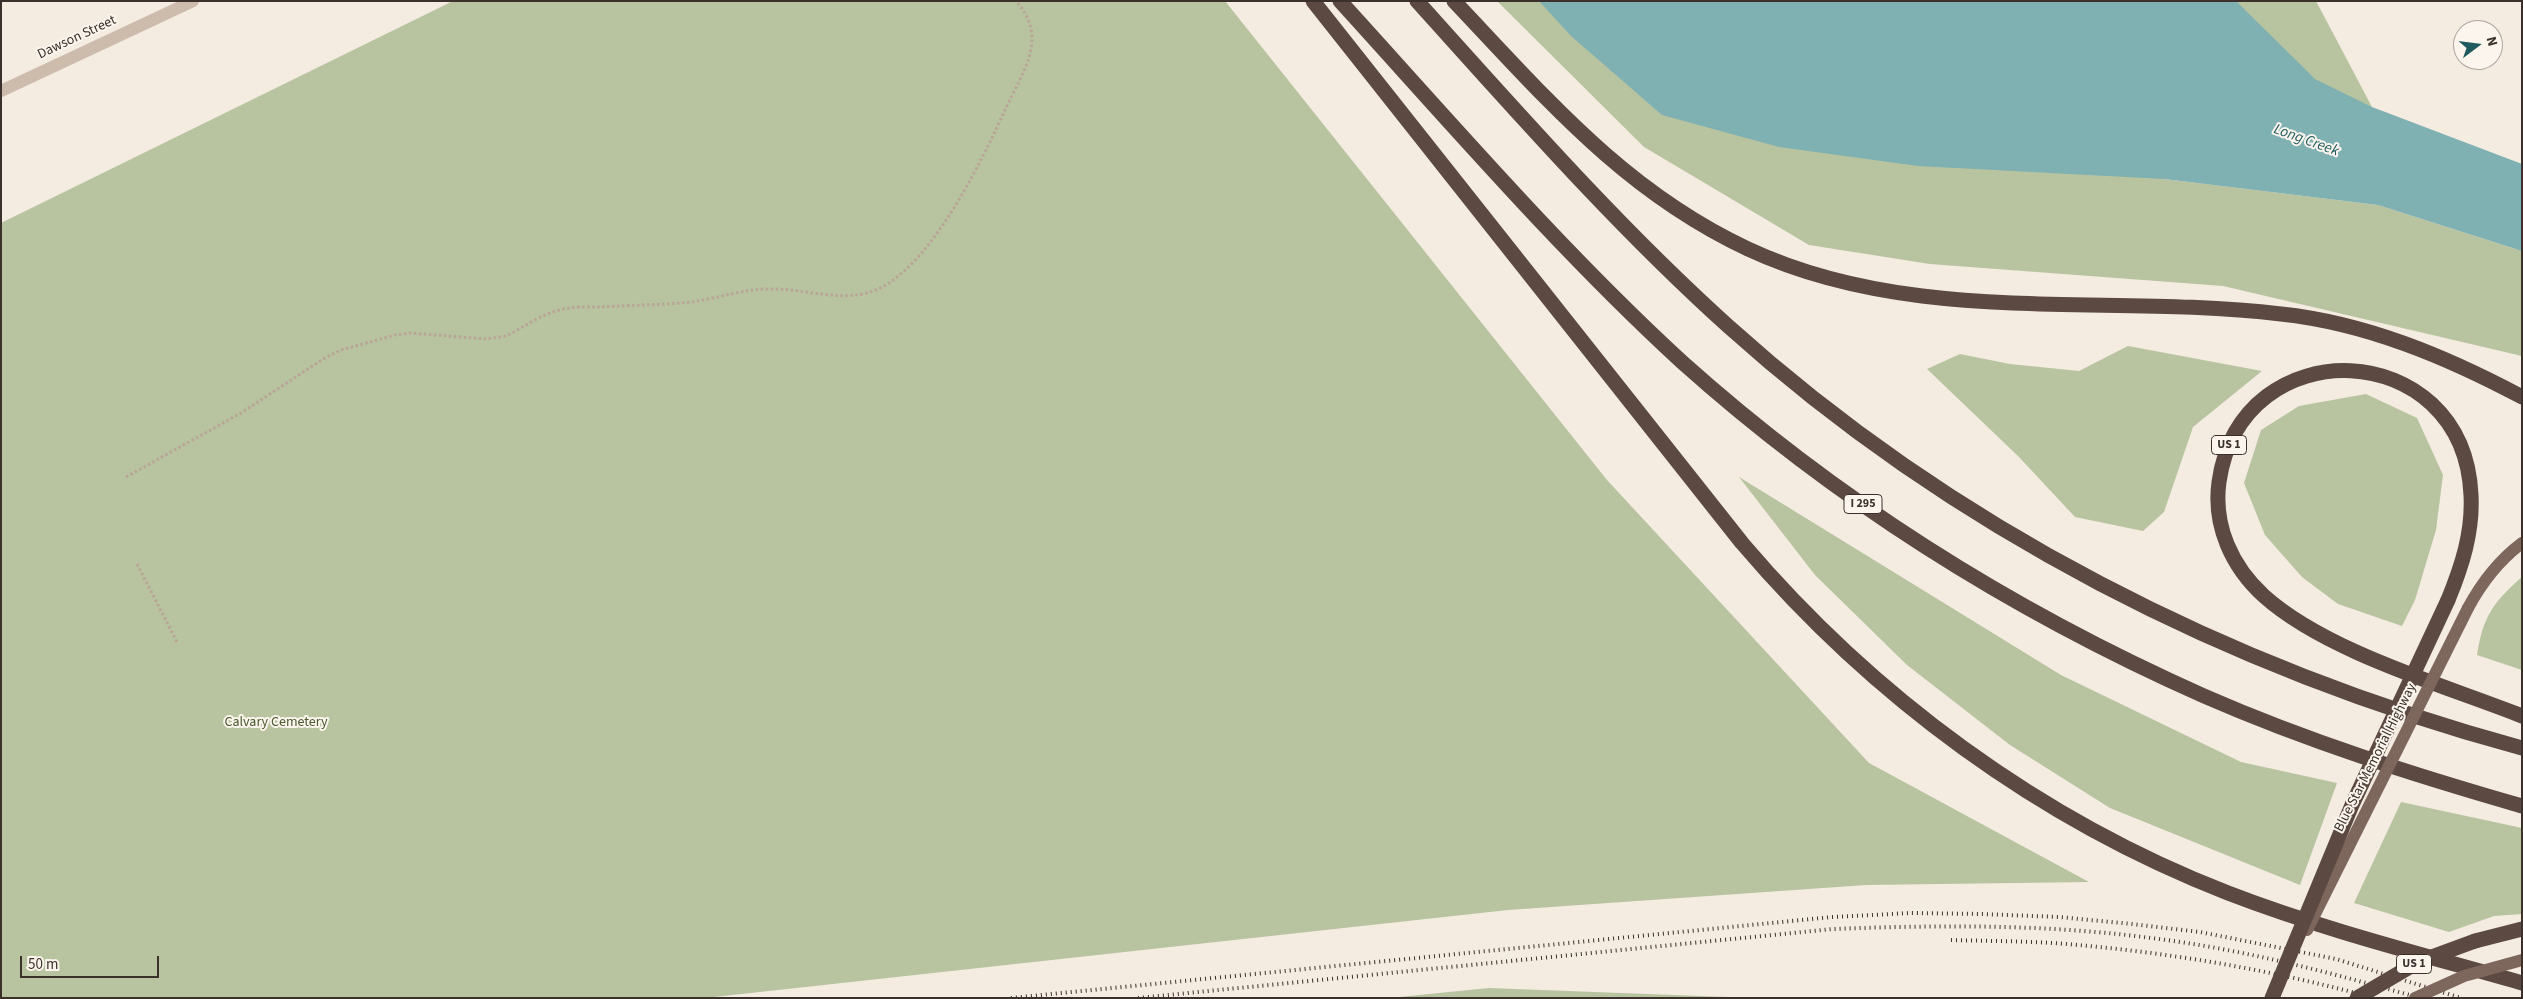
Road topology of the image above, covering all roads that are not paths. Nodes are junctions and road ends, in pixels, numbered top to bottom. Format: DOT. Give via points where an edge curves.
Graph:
graph roads {
  1 [pos="193,1"];
  2 [pos="1313,1"];
  3 [pos="1340,1"];
  4 [pos="1417,1"];
  5 [pos="1454,1"];
  6 [pos="1,91"];
  7 [pos="2522,397"];
  8 [pos="2522,543"];
  9 [pos="2522,716"];
  10 [pos="2522,748"];
  11 [pos="2522,806"];
  12 [pos="2522,929"];
  13 [pos="2522,960"];
  14 [pos="2522,983"];
  15 [pos="2272,998"];
  16 [pos="2357,998"];
  17 [pos="2415,998"];
  1 -- 6 [label="street, Dawson Street"];
  2 -- 14 [label="highway" via="1742,543 1807,616 1898,698 1968,752 2039,798 2179,872 2316,923"];
  3 -- 11 [label="highway, I 295" via="1536,216 1633,316 1768,433 1906,534 2067,629 2205,696 2328,745"];
  4 -- 10 [label="highway" via="1584,187 1681,283 1835,416 1945,493 2062,563 2184,626 2245,653 2370,701"];
  5 -- 7 [label="highway" via="1618,167 1720,236 1781,263 1853,285 1929,297 2238,310 2322,320 2402,342"];
  8 -- 15 [label="main road, Blue Star Memorial Highway, bridge" via="2480,585"];
  9 -- 15 [label="highway, US 1, bridge" via="2392,666 2328,638 2283,611 2249,582 2236,565 2221,526 2218,490 2220,473 2233,437 2254,408 2298,379 2333,370 2350,369 2383,375 2415,391 2439,412 2465,458 2471,493 2466,548 2448,600 2352,805"];
  12 -- 16 [label="highway, US 1, bridge" via="2475,941 2418,962"];
  13 -- 17 [label="main road, bridge" via="2464,976"];
}
